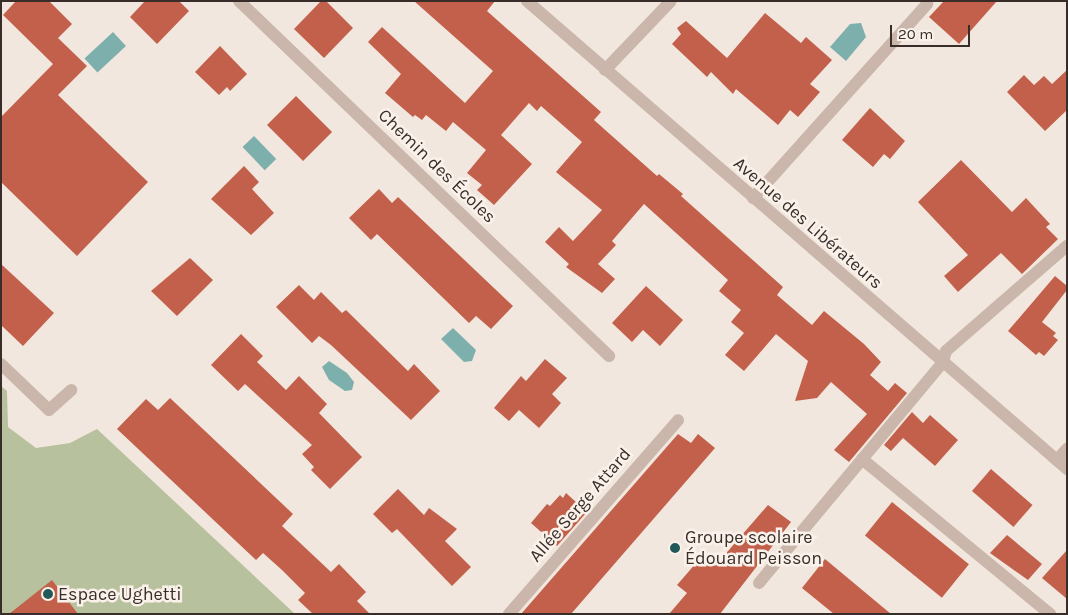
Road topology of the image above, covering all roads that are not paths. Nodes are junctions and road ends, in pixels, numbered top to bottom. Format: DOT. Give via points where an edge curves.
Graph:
graph roads {
  1 [pos="240,1"];
  2 [pos="527,1"];
  3 [pos="671,1"];
  4 [pos="927,4"];
  5 [pos="606,70"];
  6 [pos="753,198"];
  7 [pos="1067,246"];
  8 [pos="609,356"];
  9 [pos="943,362"];
  10 [pos="1,364"];
  11 [pos="71,390"];
  12 [pos="678,420"];
  13 [pos="1067,449"];
  14 [pos="862,459"];
  15 [pos="1056,460"];
  16 [pos="1067,469"];
  17 [pos="759,583"];
  18 [pos="508,614"];
  19 [pos="1050,614"];
  1 -- 8 [label="street, Chemin des Écoles"];
  2 -- 5 [label="street, Avenue des Libérateurs"];
  3 -- 5 [label="street"];
  4 -- 6 [label="street"];
  5 -- 6 [label="street, Avenue des Libérateurs"];
  6 -- 9 [label="street, Avenue des Libérateurs"];
  7 -- 9 [label="street" via="946,351"];
  9 -- 14 [label="street"];
  9 -- 15 [label="street, Avenue des Libérateurs"];
  10 -- 11 [label="street" via="49,410"];
  12 -- 18 [label="street, Allée Serge Attard"];
  13 -- 15 [label="street"];
  14 -- 17 [label="street"];
  14 -- 19 [label="street"];
  15 -- 16 [label="street, Avenue des Libérateurs"];
}
